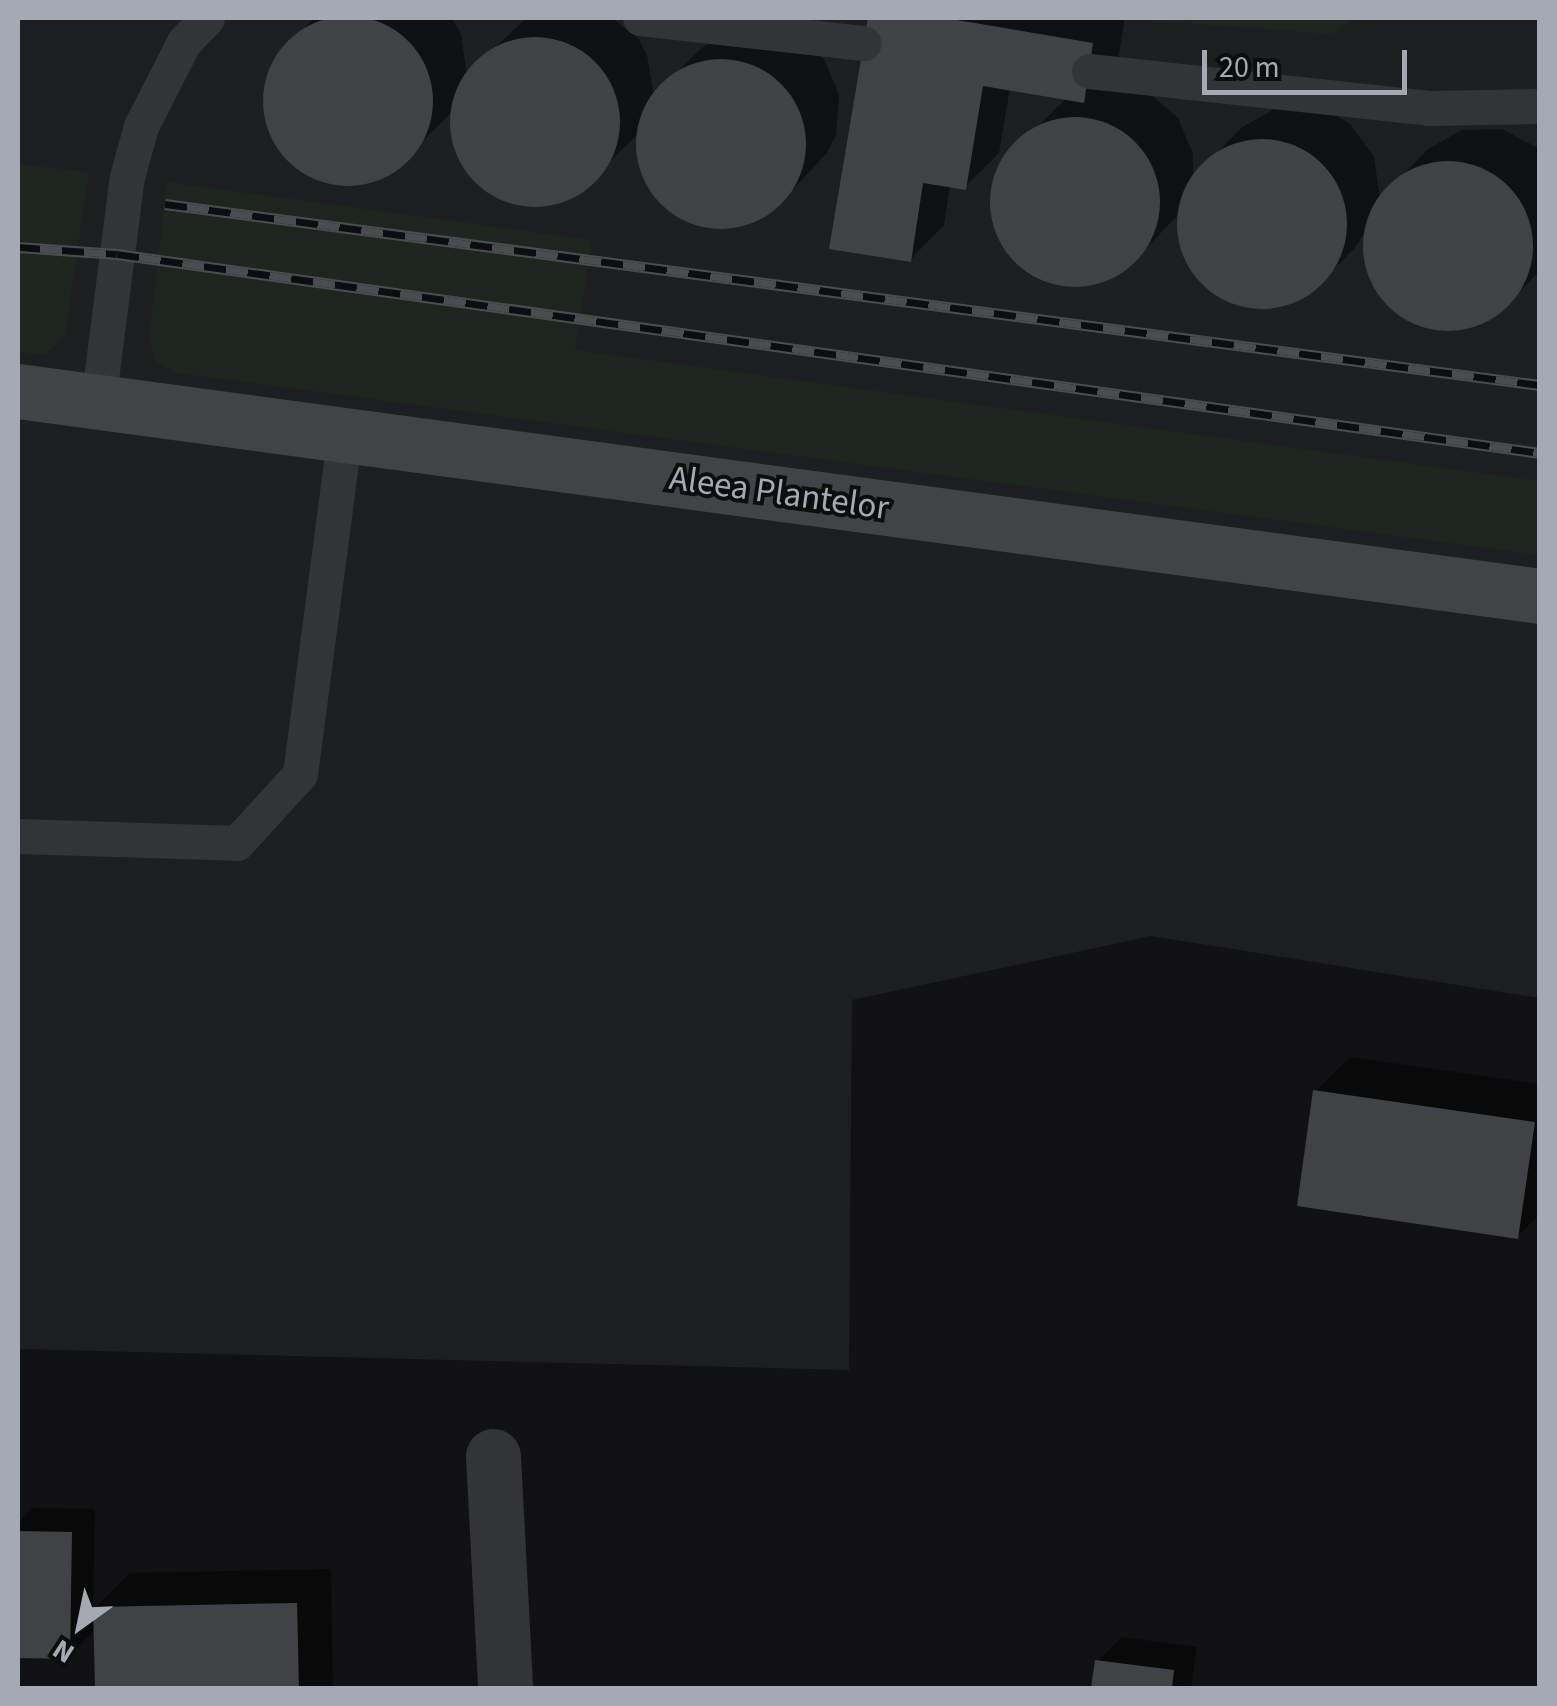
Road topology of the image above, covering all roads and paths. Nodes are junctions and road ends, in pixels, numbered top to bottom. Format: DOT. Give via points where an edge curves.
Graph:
graph roads {
  1 [pos="207,18"];
  2 [pos="640,18"];
  3 [pos="864,42"];
  4 [pos="1088,71"];
  5 [pos="1540,106"];
  6 [pos="18,391"];
  7 [pos="98,402"];
  8 [pos="345,434"];
  9 [pos="1540,596"];
  10 [pos="18,836"];
  11 [pos="493,1456"];
  12 [pos="506,1688"];
  1 -- 7 [label="lane" via="161,81 127,177"];
  2 -- 3 [label="lane"];
  4 -- 5 [label="lane" via="1429,108"];
  6 -- 7 [label="main road, Aleea Plantelor"];
  7 -- 8 [label="main road, Aleea Plantelor"];
  8 -- 9 [label="main road, Aleea Plantelor"];
  8 -- 10 [label="lane" via="300,774 237,842"];
  11 -- 12 [label="street"];
}
